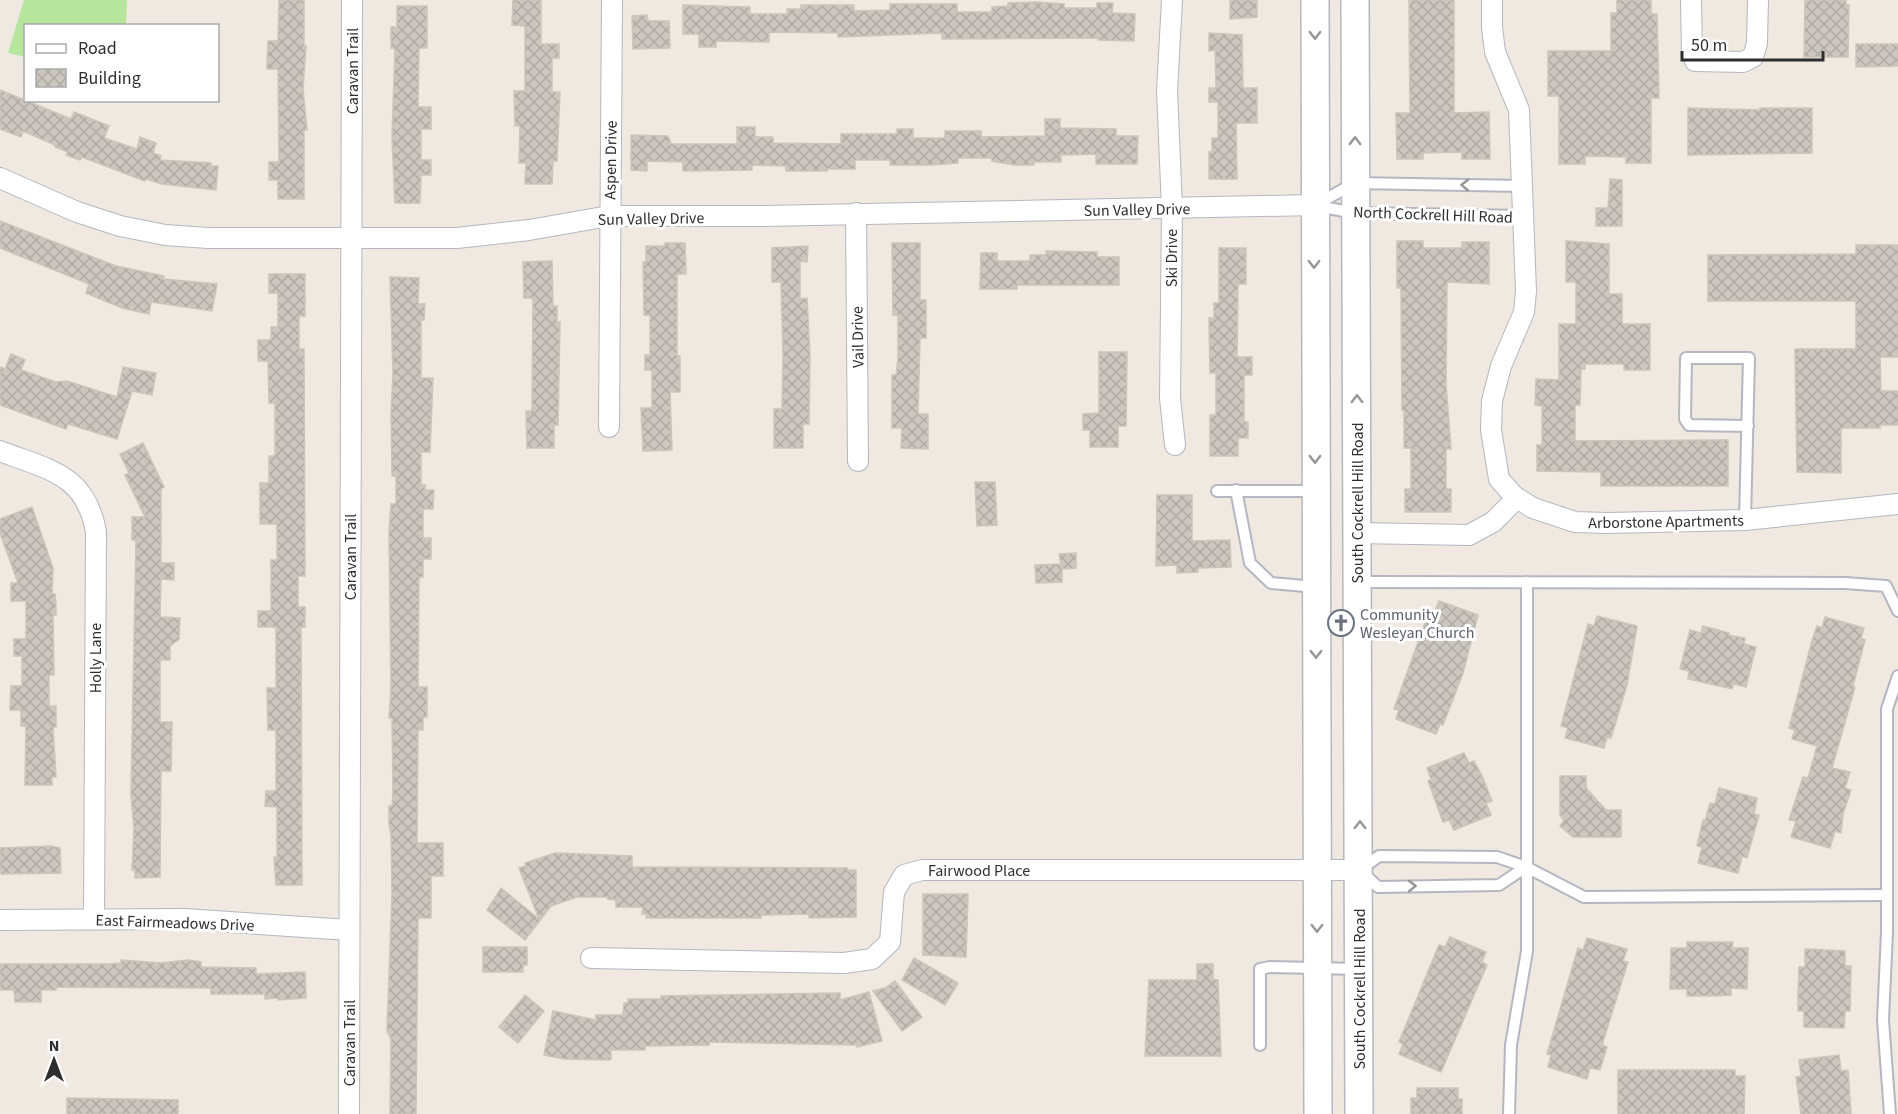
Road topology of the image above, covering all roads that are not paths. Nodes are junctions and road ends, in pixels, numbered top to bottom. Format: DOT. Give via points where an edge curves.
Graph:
graph roads {
  1 [pos="352,0"];
  2 [pos="612,0"];
  3 [pos="1172,0"];
  4 [pos="1315,0"];
  5 [pos="1355,0"];
  6 [pos="1492,0"];
  7 [pos="1691,0"];
  8 [pos="1758,0"];
  9 [pos="0,178"];
  10 [pos="1355,183"];
  11 [pos="1523,186"];
  12 [pos="1314,205"];
  13 [pos="1172,208"];
  14 [pos="856,213"];
  15 [pos="1355,213"];
  16 [pos="609,216"];
  17 [pos="1523,216"];
  18 [pos="351,237"];
  19 [pos="1748,426"];
  20 [pos="609,427"];
  21 [pos="1175,445"];
  22 [pos="0,451"];
  23 [pos="858,461"];
  24 [pos="1236,490"];
  25 [pos="1217,491"];
  26 [pos="1315,491"];
  27 [pos="1517,498"];
  28 [pos="1898,504"];
  29 [pos="1745,520"];
  30 [pos="1358,533"];
  31 [pos="1358,582"];
  32 [pos="1527,582"];
  33 [pos="1316,587"];
  34 [pos="1898,611"];
  35 [pos="1898,676"];
  36 [pos="1526,867"];
  37 [pos="1317,870"];
  38 [pos="1360,870"];
  39 [pos="1887,895"];
  40 [pos="94,919"];
  41 [pos="0,920"];
  42 [pos="349,930"];
  43 [pos="591,958"];
  44 [pos="1317,968"];
  45 [pos="1360,969"];
  46 [pos="1260,1045"];
  47 [pos="349,1114"];
  48 [pos="1318,1114"];
  49 [pos="1359,1114"];
  50 [pos="1509,1114"];
  51 [pos="1890,1114"];
  1 -- 18 [label="street, Caravan Trail"];
  2 -- 16 [label="street, Aspen Drive"];
  3 -- 13 [label="street, Ski Drive" via="1167,91"];
  4 -- 12 [label="main road, one-way"];
  10 -- 5 [label="main road, South Cockrell Hill Road, one-way"];
  6 -- 11 [label="street" via="1491,27 1496,52 1520,110"];
  7 -- 8 [label="street" via="1695,61 1743,62 1753,57 1757,44"];
  9 -- 18 [label="street, Sun Valley Drive" via="77,212 165,235"];
  11 -- 10 [label="lane, North Cockrell Hill Road, one-way"];
  10 -- 12 [label="lane, North Cockrell Hill Road"];
  10 -- 15 [label="main road, South Cockrell Hill Road"];
  11 -- 17 [label="street, North Cockrell Hill Road"];
  12 -- 13 [label="street, Sun Valley Drive"];
  12 -- 15 [label="lane, North Cockrell Hill Road"];
  12 -- 26 [label="main road, one-way"];
  13 -- 14 [label="street, Sun Valley Drive"];
  13 -- 21 [label="street, Ski Drive" via="1170,398"];
  14 -- 16 [label="street, Sun Valley Drive"];
  14 -- 23 [label="street, Vail Drive"];
  15 -- 17 [label="lane, North Cockrell Hill Road"];
  30 -- 15 [label="main road, South Cockrell Hill Road, one-way"];
  16 -- 18 [label="street, Sun Valley Drive" via="457,238"];
  16 -- 20 [label="street, Aspen Drive"];
  17 -- 27 [label="street, Arborstone Apartments" via="1524,312 1501,366 1492,401 1491,430 1499,479"];
  18 -- 42 [label="street, Caravan Trail"];
  19 -- 19 [label="lane" via="1749,358 1686,358 1685,419 1689,425"];
  19 -- 29 [label="lane"];
  22 -- 40 [label="street, Holly Lane" via="56,473 82,491 92,510 96,532"];
  24 -- 25 [label="lane"];
  24 -- 26 [label="lane"];
  24 -- 33 [label="lane" via="1250,563 1271,584"];
  26 -- 33 [label="main road"];
  27 -- 29 [label="street, Arborstone Apartments" via="1533,508 1575,522"];
  27 -- 30 [label="street" via="1492,522 1468,535"];
  28 -- 29 [label="street, Arborstone Apartments"];
  30 -- 31 [label="main road, South Cockrell Hill Road"];
  31 -- 32 [label="lane"];
  38 -- 31 [label="main road, South Cockrell Hill Road, one-way"];
  32 -- 34 [label="lane" via="1886,586"];
  32 -- 36 [label="lane"];
  33 -- 37 [label="main road, one-way"];
  35 -- 39 [label="lane" via="1887,709"];
  36 -- 38 [label="lane" via="1497,857 1379,856"];
  38 -- 36 [label="lane, one-way" via="1378,887 1469,886 1499,885"];
  36 -- 39 [label="lane" via="1584,897"];
  36 -- 50 [label="lane" via="1527,951 1511,1045"];
  37 -- 38 [label="street, Fairwood Place"];
  37 -- 43 [label="street, Fairwood Place" via="922,870 904,875 894,892 890,942 872,959 844,963"];
  37 -- 44 [label="main road, one-way"];
  38 -- 45 [label="main road, South Cockrell Hill Road"];
  39 -- 51 [label="lane" via="1883,1020"];
  40 -- 41 [label="street, East Fairmeadows Drive"];
  40 -- 42 [label="street, East Fairmeadows Drive" via="184,919"];
  42 -- 47 [label="street, Caravan Trail"];
  44 -- 45 [label="lane"];
  44 -- 46 [label="lane" via="1260,969"];
  44 -- 48 [label="main road"];
  45 -- 49 [label="main road, South Cockrell Hill Road"];
}
